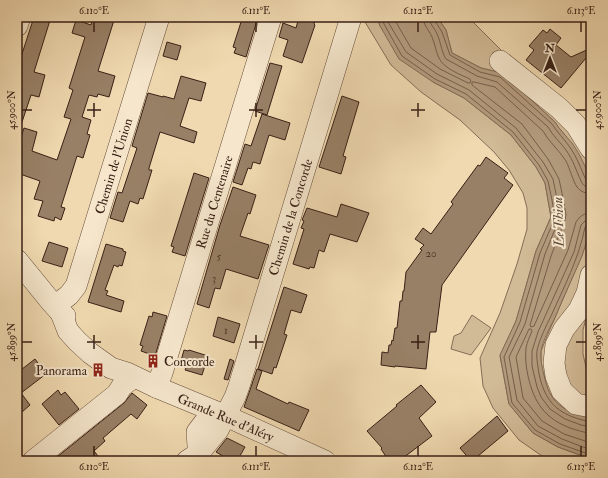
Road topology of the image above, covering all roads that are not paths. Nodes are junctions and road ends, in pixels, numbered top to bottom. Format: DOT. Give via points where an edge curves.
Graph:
graph roads {
  1 [pos="20,17"];
  2 [pos="159,17"];
  3 [pos="271,17"];
  4 [pos="351,17"];
  5 [pos="17,26"];
  6 [pos="500,61"];
  7 [pos="584,122"];
  8 [pos="591,149"];
  9 [pos="17,260"];
  10 [pos="591,275"];
  11 [pos="58,310"];
  12 [pos="131,375"];
  13 [pos="156,387"];
  14 [pos="189,401"];
  15 [pos="591,407"];
  16 [pos="219,414"];
  17 [pos="197,432"];
  18 [pos="195,458"];
  19 [pos="33,461"];
  20 [pos="325,461"];
  1 -- 5 [label="street"];
  2 -- 11 [label="street, Chemin de l'Union" via="76,286"];
  3 -- 13 [label="street, Rue du Centenaire"];
  4 -- 16 [label="street, Chemin de la Concorde" via="239,386 235,397"];
  6 -- 7 [label="street" via="559,108"];
  7 -- 8 [label="street"];
  9 -- 11 [label="street, Grande Rue d'Aléry"];
  10 -- 15 [label="street" via="581,305 556,345 554,363 562,391 576,404"];
  11 -- 12 [label="street, Grande Rue d'Aléry" via="79,326 92,341"];
  12 -- 13 [label="street, Grande Rue d'Aléry"];
  12 -- 19 [label="street" via="117,394"];
  13 -- 14 [label="street, Grande Rue d'Aléry"];
  14 -- 16 [label="street, Grande Rue d'Aléry"];
  14 -- 17 [label="street"];
  16 -- 17 [label="street"];
  16 -- 18 [label="street" via="218,430"];
  16 -- 20 [label="street, Grande Rue d'Aléry"];
  17 -- 18 [label="street"];
}
